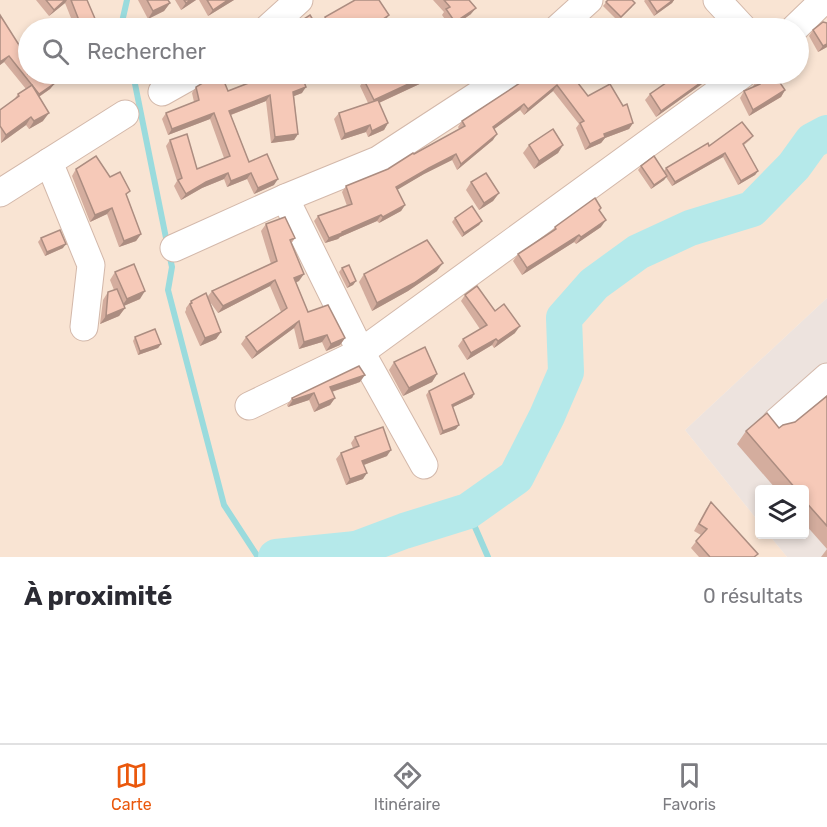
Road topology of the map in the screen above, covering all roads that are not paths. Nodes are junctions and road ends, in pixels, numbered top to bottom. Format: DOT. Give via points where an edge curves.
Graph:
graph roads {
  1 [pos="299,0"];
  2 [pos="589,0"];
  3 [pos="717,0"];
  4 [pos="824,0"];
  5 [pos="279,18"];
  6 [pos="569,18"];
  7 [pos="734,18"];
  8 [pos="805,18"];
  9 [pos="176,84"];
  10 [pos="495,84"];
  11 [pos="729,84"];
  12 [pos="162,92"];
  13 [pos="125,114"];
  14 [pos="49,162"];
  15 [pos="0,193"];
  16 [pos="285,198"];
  17 [pos="174,248"];
  18 [pos="84,327"];
  19 [pos="361,352"];
  20 [pos="827,377"];
  21 [pos="249,406"];
  22 [pos="776,422"];
  23 [pos="424,465"];
  1 -- 5 [label="street"];
  2 -- 6 [label="street"];
  3 -- 7 [label="street"];
  4 -- 8 [label="street"];
  9 -- 12 [label="street"];
  10 -- 16 [label="street" via="378,160"];
  11 -- 19 [label="street"];
  13 -- 14 [label="street"];
  14 -- 15 [label="street"];
  14 -- 18 [label="street" via="91,265"];
  16 -- 17 [label="street"];
  16 -- 19 [label="street"];
  19 -- 21 [label="street"];
  19 -- 23 [label="street"];
  20 -- 22 [label="street"];
}
